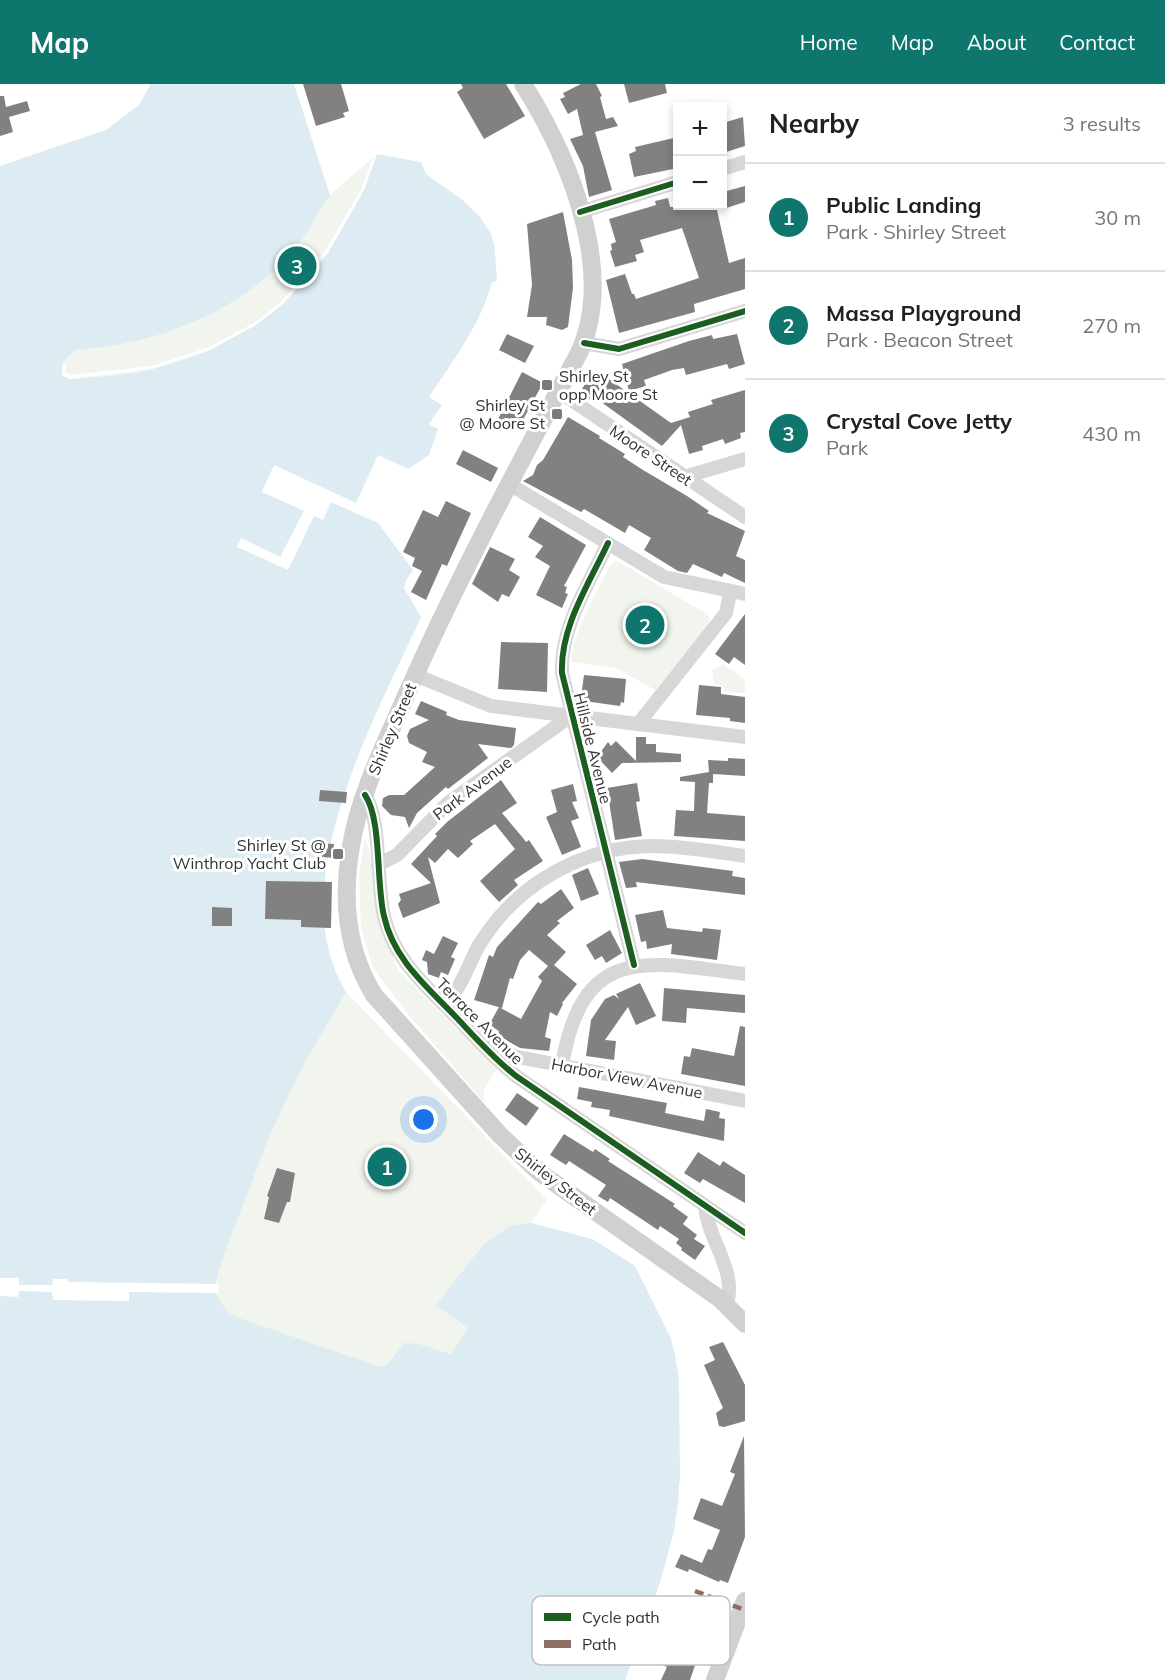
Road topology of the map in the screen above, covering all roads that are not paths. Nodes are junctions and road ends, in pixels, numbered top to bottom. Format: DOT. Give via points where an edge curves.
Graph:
graph roads {
  1 [pos="523,84"];
  2 [pos="745,162"];
  3 [pos="727,168"];
  4 [pos="673,184"];
  5 [pos="580,212"];
  6 [pos="745,311"];
  7 [pos="584,343"];
  8 [pos="558,391"];
  9 [pos="745,459"];
  10 [pos="684,477"];
  11 [pos="509,484"];
  12 [pos="745,517"];
  13 [pos="608,543"];
  14 [pos="730,593"];
  15 [pos="745,594"];
  16 [pos="415,675"];
  17 [pos="571,716"];
  18 [pos="638,724"];
  19 [pos="745,737"];
  20 [pos="365,795"];
  21 [pos="605,852"];
  22 [pos="745,856"];
  23 [pos="378,865"];
  24 [pos="634,965"];
  25 [pos="745,974"];
  26 [pos="441,1002"];
  27 [pos="476,1039"];
  28 [pos="562,1065"];
  29 [pos="745,1101"];
  30 [pos="705,1206"];
  31 [pos="745,1233"];
  32 [pos="727,1304"];
  33 [pos="745,1324"];
  34 [pos="745,1601"];
  35 [pos="730,1640"];
  36 [pos="721,1665"];
  37 [pos="715,1680"];
  1 -- 5 [label="main road, Shirley Street" via="558,146"];
  2 -- 3 [label="street"];
  4 -- 5 [label="street"];
  5 -- 7 [label="main road, Shirley Street" via="592,292"];
  6 -- 7 [label="street" via="619,349"];
  7 -- 8 [label="main road, Shirley Street"];
  8 -- 10 [label="street, Moore Street"];
  8 -- 11 [label="main road, Shirley Street"];
  9 -- 10 [label="street"];
  10 -- 12 [label="street, Moore Street"];
  11 -- 13 [label="street"];
  11 -- 16 [label="main road, Shirley Street"];
  13 -- 14 [label="street" via="669,579"];
  13 -- 17 [label="street, Hillside Avenue" via="564,642 562,673"];
  14 -- 15 [label="street"];
  14 -- 18 [label="street" via="726,613"];
  16 -- 17 [label="street" via="486,705"];
  16 -- 20 [label="main road, Shirley Street"];
  17 -- 18 [label="street"];
  17 -- 21 [label="street, Hillside Avenue"];
  17 -- 23 [label="street, Park Avenue" via="448,803 397,855"];
  18 -- 19 [label="street"];
  20 -- 23 [label="street, Terrace Avenue" via="372,808"];
  20 -- 32 [label="main road, Shirley Street" via="351,847 347,910 353,952 374,995 539,1172"];
  21 -- 22 [label="street" via="662,846"];
  21 -- 24 [label="street, Hillside Avenue"];
  21 -- 26 [label="street" via="552,873 515,900 482,939 453,994"];
  23 -- 26 [label="street, Terrace Avenue" via="382,909 391,937 404,962"];
  24 -- 25 [label="street" via="657,963"];
  24 -- 28 [label="street" via="588,993 571,1022"];
  26 -- 27 [label="street, Terrace Avenue"];
  27 -- 28 [label="street, Harbor View Avenue" via="510,1055"];
  27 -- 30 [label="street, Terrace Avenue" via="516,1076"];
  28 -- 29 [label="street, Harbor View Avenue"];
  30 -- 31 [label="street, Terrace Avenue"];
  30 -- 32 [label="street" via="711,1235 730,1278"];
  32 -- 33 [label="main road, Shirley Street"];
  34 -- 35 [label="main road"];
  36 -- 37 [label="main road"];
}
